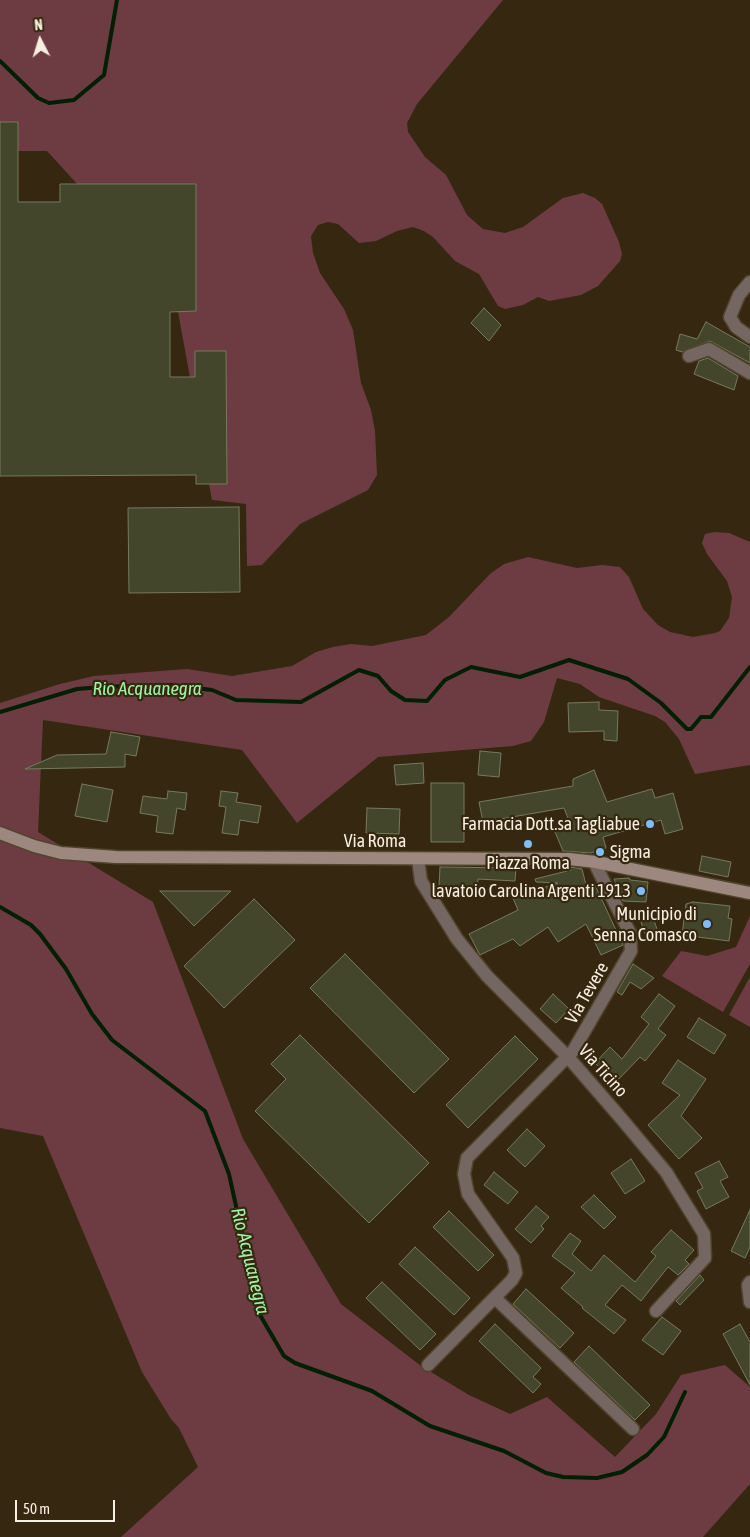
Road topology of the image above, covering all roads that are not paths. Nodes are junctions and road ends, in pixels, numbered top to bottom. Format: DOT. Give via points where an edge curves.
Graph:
graph roads {
  1 [pos="750,282"];
  2 [pos="750,337"];
  3 [pos="689,356"];
  4 [pos="750,373"];
  5 [pos="0,833"];
  6 [pos="418,858"];
  7 [pos="596,862"];
  8 [pos="750,893"];
  9 [pos="568,1057"];
  10 [pos="750,1282"];
  11 [pos="495,1298"];
  12 [pos="750,1302"];
  13 [pos="656,1311"];
  14 [pos="428,1365"];
  15 [pos="632,1430"];
  1 -- 2 [label="street" via="739,295 730,317 736,327"];
  3 -- 4 [label="street" via="709,349"];
  5 -- 6 [label="street, Via Roma" via="62,853 116,857"];
  6 -- 7 [label="street, Via Roma"];
  6 -- 9 [label="street, Via Ticino" via="421,881 457,940 487,976"];
  7 -- 8 [label="street, Via Roma"];
  7 -- 9 [label="street, Via Tevere" via="630,933 632,945"];
  9 -- 11 [label="street" via="467,1158 464,1166 468,1194 513,1258 516,1273"];
  9 -- 13 [label="street, Via Ticino" via="666,1172 704,1234 705,1258"];
  10 -- 12 [label="street"];
  11 -- 14 [label="street"];
  11 -- 15 [label="street"];
}
